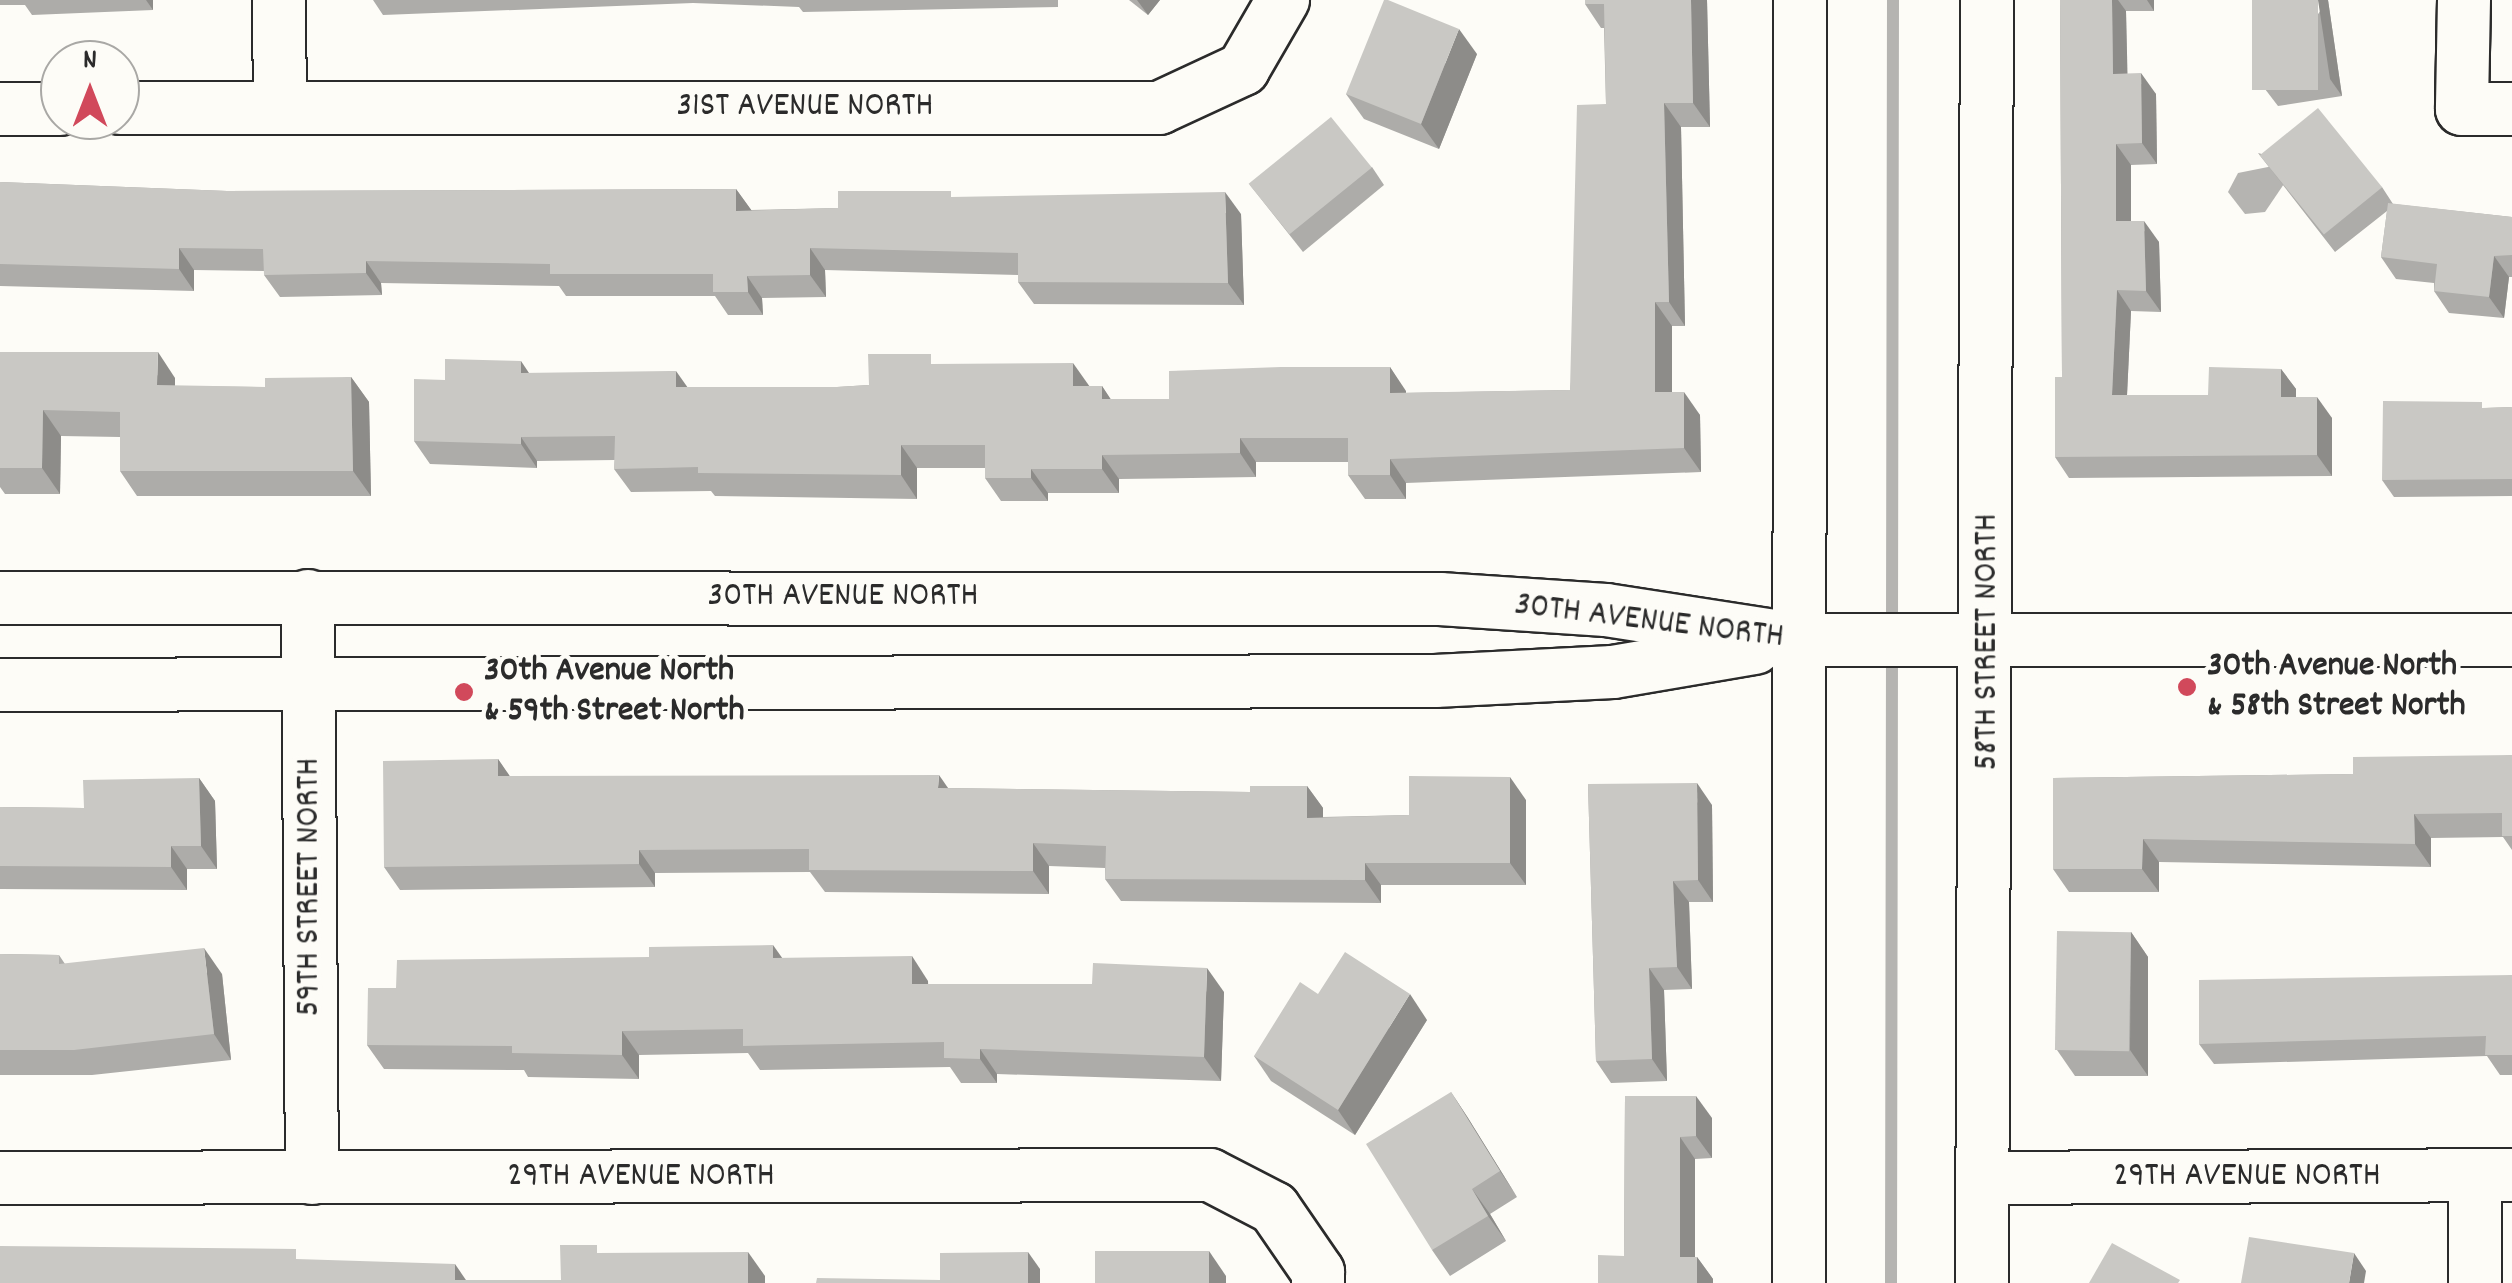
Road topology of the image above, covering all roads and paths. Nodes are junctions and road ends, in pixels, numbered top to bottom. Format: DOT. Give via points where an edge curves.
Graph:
graph roads {
  1 [pos="279,0"];
  2 [pos="1283,0"];
  3 [pos="1800,0"];
  4 [pos="1987,0"];
  5 [pos="2464,0"];
  6 [pos="280,106"];
  7 [pos="140,108"];
  8 [pos="0,109"];
  9 [pos="40,109"];
  10 [pos="2487,109"];
  11 [pos="308,596"];
  12 [pos="0,598"];
  13 [pos="1821,640"];
  14 [pos="2512,640"];
  15 [pos="1967,641"];
  16 [pos="0,685"];
  17 [pos="308,688"];
  18 [pos="2494,1175"];
  19 [pos="0,1178"];
  20 [pos="312,1178"];
  21 [pos="1982,1178"];
  22 [pos="1318,1283"];
  23 [pos="1799,1283"];
  24 [pos="1982,1283"];
  25 [pos="2475,1283"];
  1 -- 6 [label="street"];
  2 -- 6 [label="street, 31ST AVENUE NORTH" via="1243,69 1158,108"];
  3 -- 13 [label="street"];
  4 -- 15 [label="street, 58TH STREET NORTH"];
  5 -- 10 [label="street"];
  6 -- 7 [label="street, 31ST AVENUE NORTH"];
  8 -- 9 [label="street"];
  11 -- 12 [label="street, 30TH AVENUE NORTH"];
  11 -- 13 [label="street, 30TH AVENUE NORTH" via="1440,598 1606,610"];
  11 -- 17 [label="street, 59TH STREET NORTH"];
  13 -- 15 [label="street"];
  13 -- 17 [label="street, 30TH AVENUE NORTH" via="1613,672 1435,681"];
  13 -- 23 [label="street"];
  14 -- 15 [label="street"];
  15 -- 21 [label="street, 58TH STREET NORTH"];
  16 -- 17 [label="street, 30TH AVENUE NORTH"];
  17 -- 20 [label="street, 59TH STREET NORTH"];
  18 -- 21 [label="street, 29TH AVENUE NORTH"];
  18 -- 25 [label="street"];
  19 -- 20 [label="street, 29TH AVENUE NORTH"];
  20 -- 22 [label="street, 29TH AVENUE NORTH" via="1210,1175 1274,1208 1318,1272"];
  21 -- 24 [label="street, 58TH STREET NORTH"];
}
